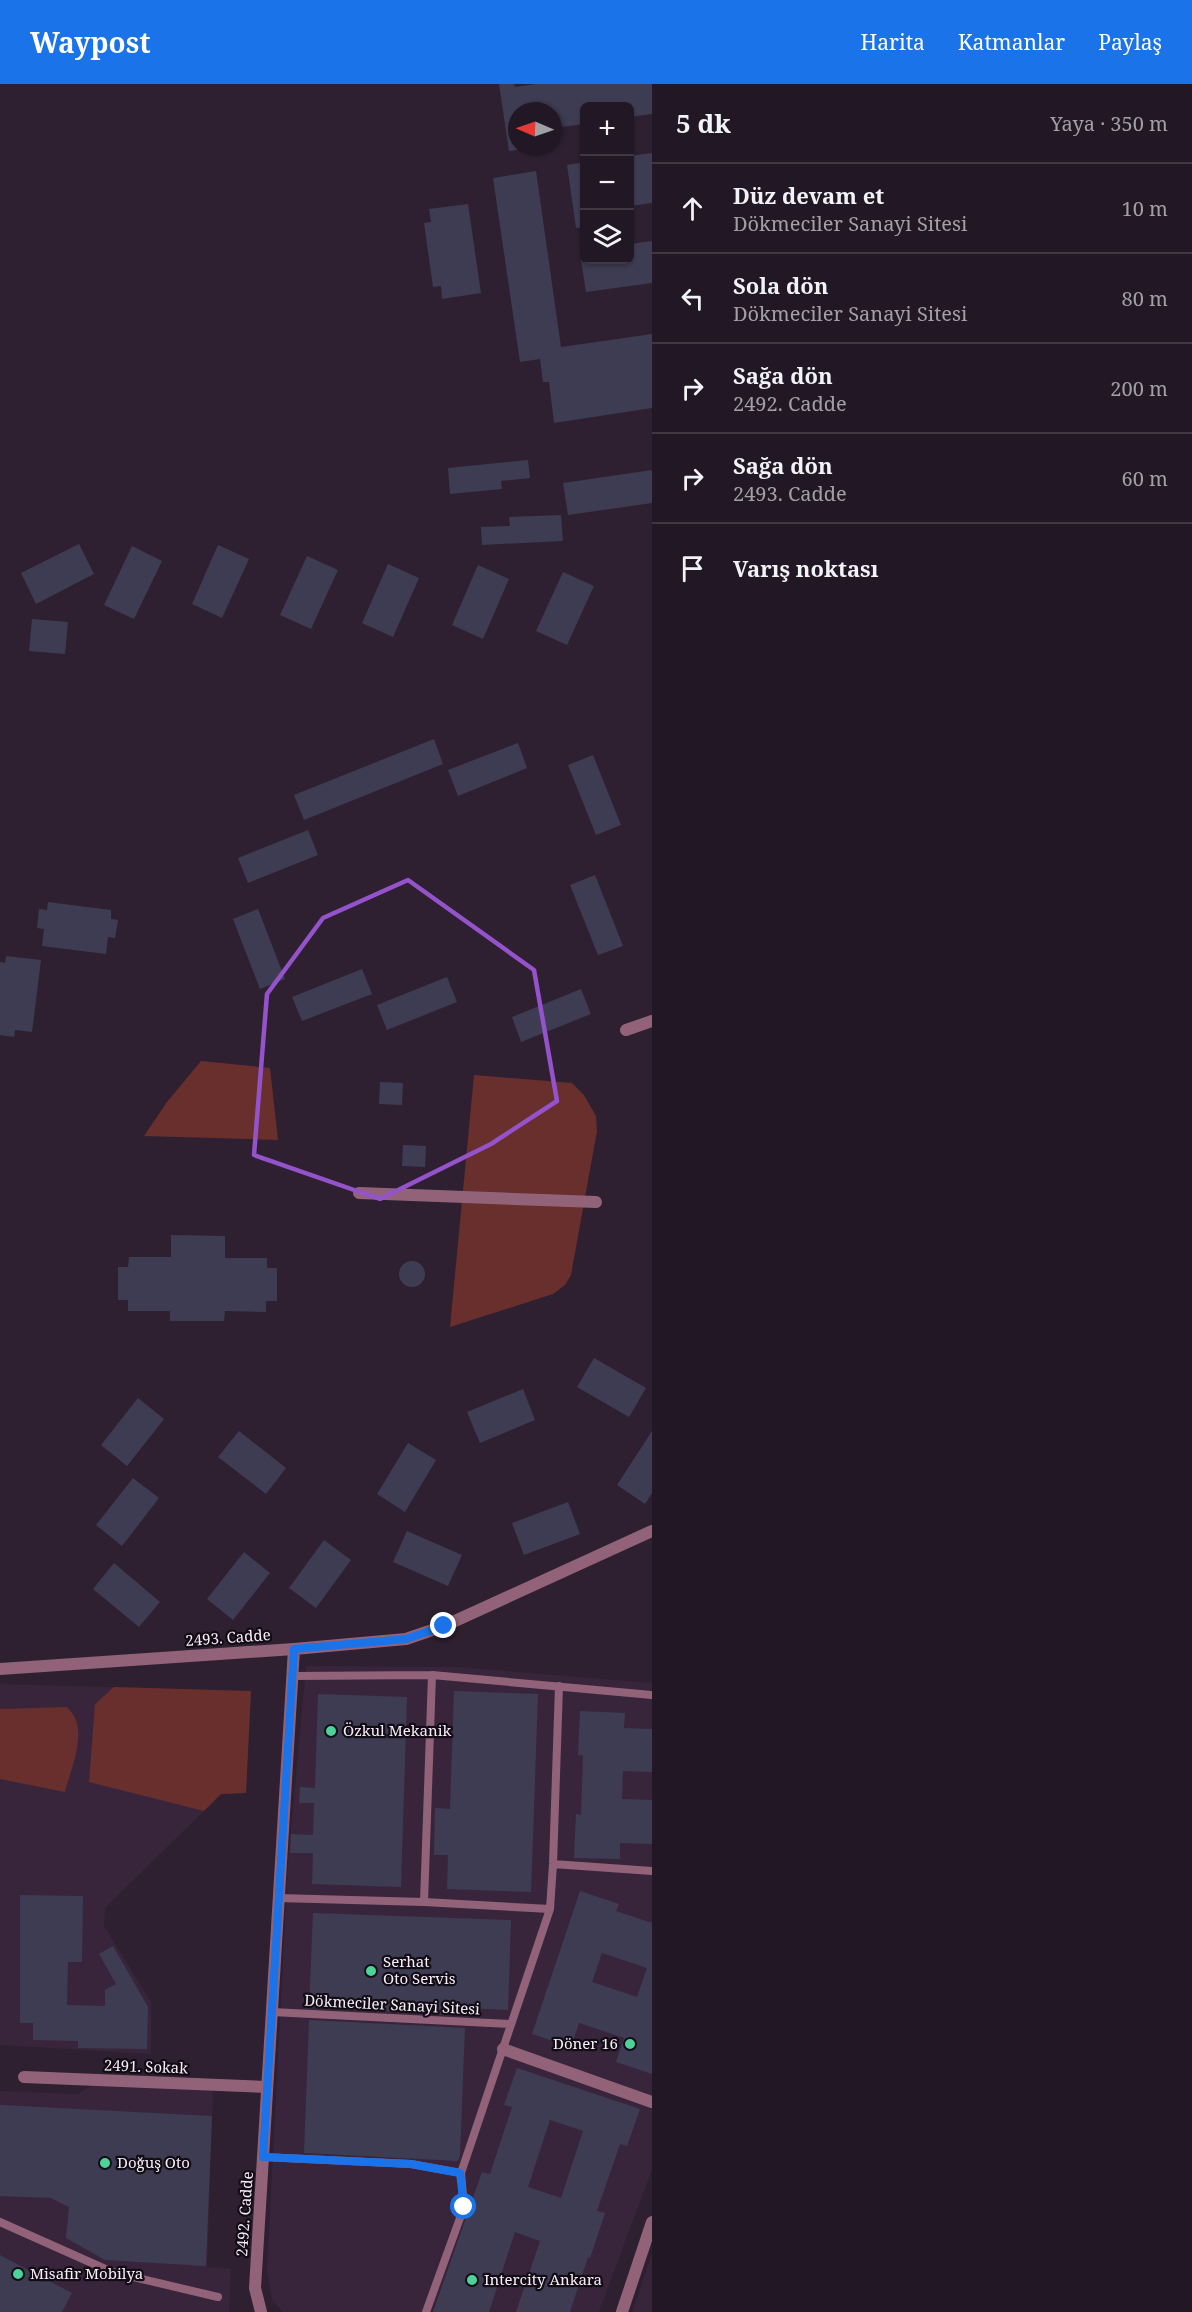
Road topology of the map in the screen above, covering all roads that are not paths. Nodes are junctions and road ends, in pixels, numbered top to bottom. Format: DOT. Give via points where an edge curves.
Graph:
graph roads {
  1 [pos="652,1021"];
  2 [pos="626,1030"];
  3 [pos="359,1193"];
  4 [pos="596,1202"];
  5 [pos="652,1531"];
  6 [pos="294,1649"];
  7 [pos="0,1669"];
  8 [pos="432,1675"];
  9 [pos="293,1676"];
  10 [pos="559,1686"];
  11 [pos="652,1695"];
  12 [pos="553,1864"];
  13 [pos="652,1871"];
  14 [pos="278,1898"];
  15 [pos="424,1902"];
  16 [pos="550,1909"];
  17 [pos="272,2012"];
  18 [pos="512,2025"];
  19 [pos="503,2049"];
  20 [pos="24,2077"];
  21 [pos="267,2087"];
  22 [pos="652,2102"];
  23 [pos="263,2157"];
  24 [pos="460,2173"];
  25 [pos="0,2222"];
  26 [pos="652,2223"];
  27 [pos="218,2297"];
  28 [pos="261,2312"];
  29 [pos="426,2312"];
  30 [pos="622,2312"];
  1 -- 2 [label="street"];
  3 -- 4 [label="street"];
  5 -- 6 [label="street, 2493. Cadde" via="406,1639"];
  6 -- 7 [label="street, 2493. Cadde"];
  6 -- 9 [label="street, 2492. Cadde"];
  8 -- 9 [label="lane"];
  8 -- 10 [label="lane"];
  8 -- 15 [label="lane"];
  9 -- 14 [label="street, 2492. Cadde"];
  10 -- 11 [label="lane"];
  10 -- 12 [label="lane"];
  12 -- 13 [label="lane"];
  12 -- 16 [label="lane"];
  14 -- 15 [label="lane"];
  14 -- 17 [label="street, 2492. Cadde"];
  15 -- 16 [label="lane"];
  16 -- 18 [label="lane"];
  17 -- 18 [label="lane, Dökmeciler Sanayi Sitesi"];
  17 -- 21 [label="street, 2492. Cadde"];
  18 -- 19 [label="lane"];
  19 -- 22 [label="street"];
  19 -- 24 [label="lane"];
  20 -- 21 [label="street, 2491. Sokak"];
  21 -- 23 [label="street, 2492. Cadde"];
  23 -- 24 [label="lane" via="411,2164"];
  23 -- 28 [label="street, 2492. Cadde" via="255,2288"];
  24 -- 29 [label="lane" via="464,2207"];
  25 -- 27 [label="lane" via="112,2272"];
  26 -- 30 [label="street"];
}
